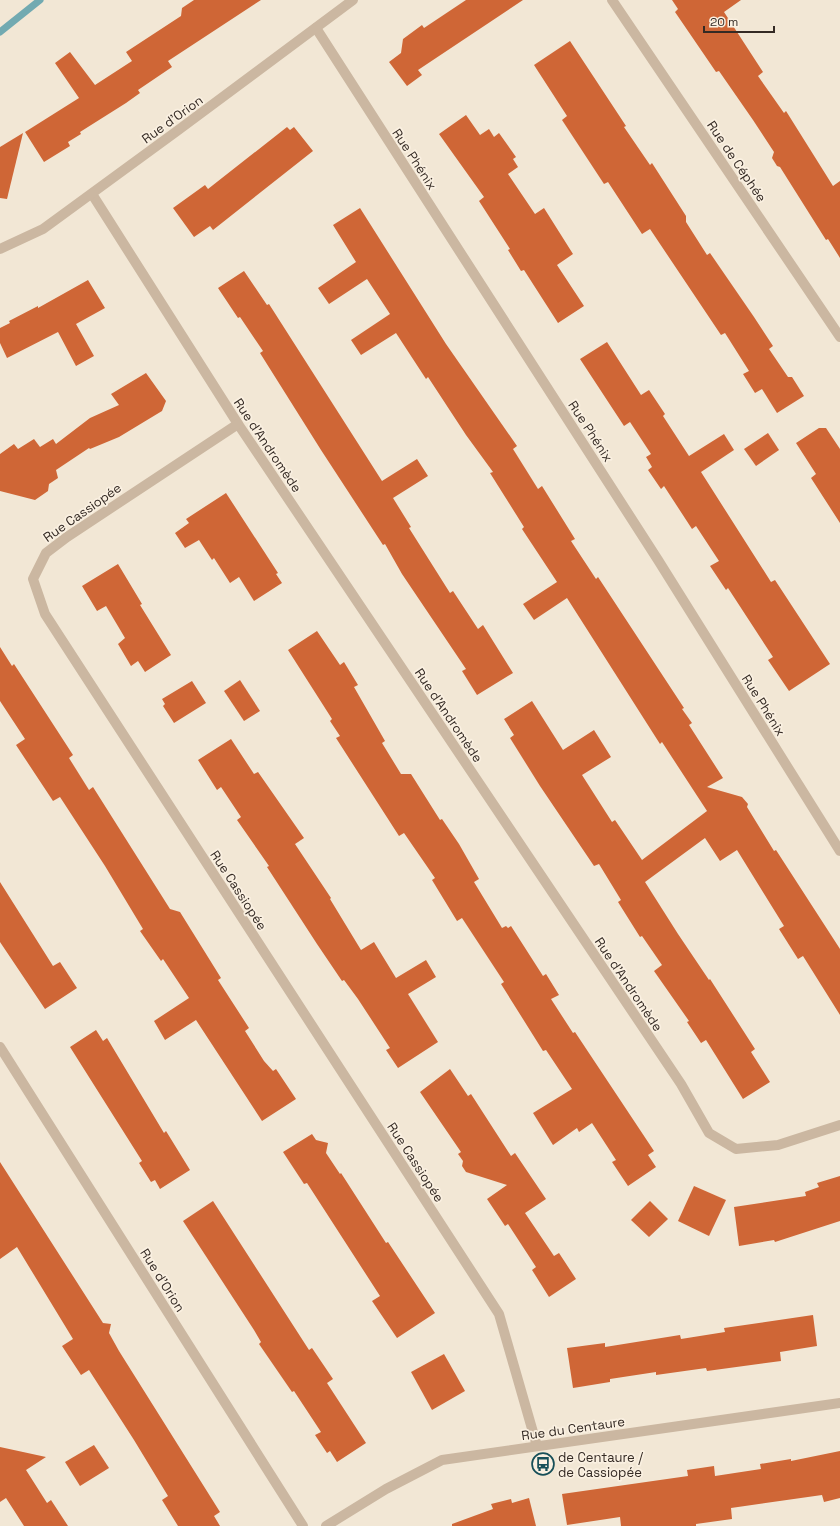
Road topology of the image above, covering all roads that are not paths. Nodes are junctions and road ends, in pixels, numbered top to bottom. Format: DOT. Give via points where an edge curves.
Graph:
graph roads {
  1 [pos="353,0"];
  2 [pos="612,0"];
  3 [pos="316,28"];
  4 [pos="92,194"];
  5 [pos="0,249"];
  6 [pos="840,337"];
  7 [pos="238,424"];
  8 [pos="840,851"];
  9 [pos="0,1047"];
  10 [pos="840,1125"];
  11 [pos="840,1403"];
  12 [pos="537,1446"];
  13 [pos="303,1526"];
  14 [pos="326,1526"];
  1 -- 3 [label="street, Rue d'Orion"];
  2 -- 6 [label="street, Rue de Céphée"];
  3 -- 4 [label="street, Rue d'Orion"];
  3 -- 8 [label="street, Rue Phénix" via="658,560"];
  4 -- 5 [label="street, Rue d'Orion" via="43,229"];
  4 -- 7 [label="street, Rue d'Andromède"];
  7 -- 10 [label="street, Rue d'Andromède" via="681,1084 709,1133 736,1149 778,1146"];
  7 -- 12 [label="street, Rue Cassiopée" via="66,537 46,553 33,579 45,614 499,1314"];
  9 -- 13 [label="street, Rue d'Orion"];
  11 -- 12 [label="street, Rue du Centaure"];
  12 -- 14 [label="street, Rue du Centaure" via="442,1460 386,1489"];
}
